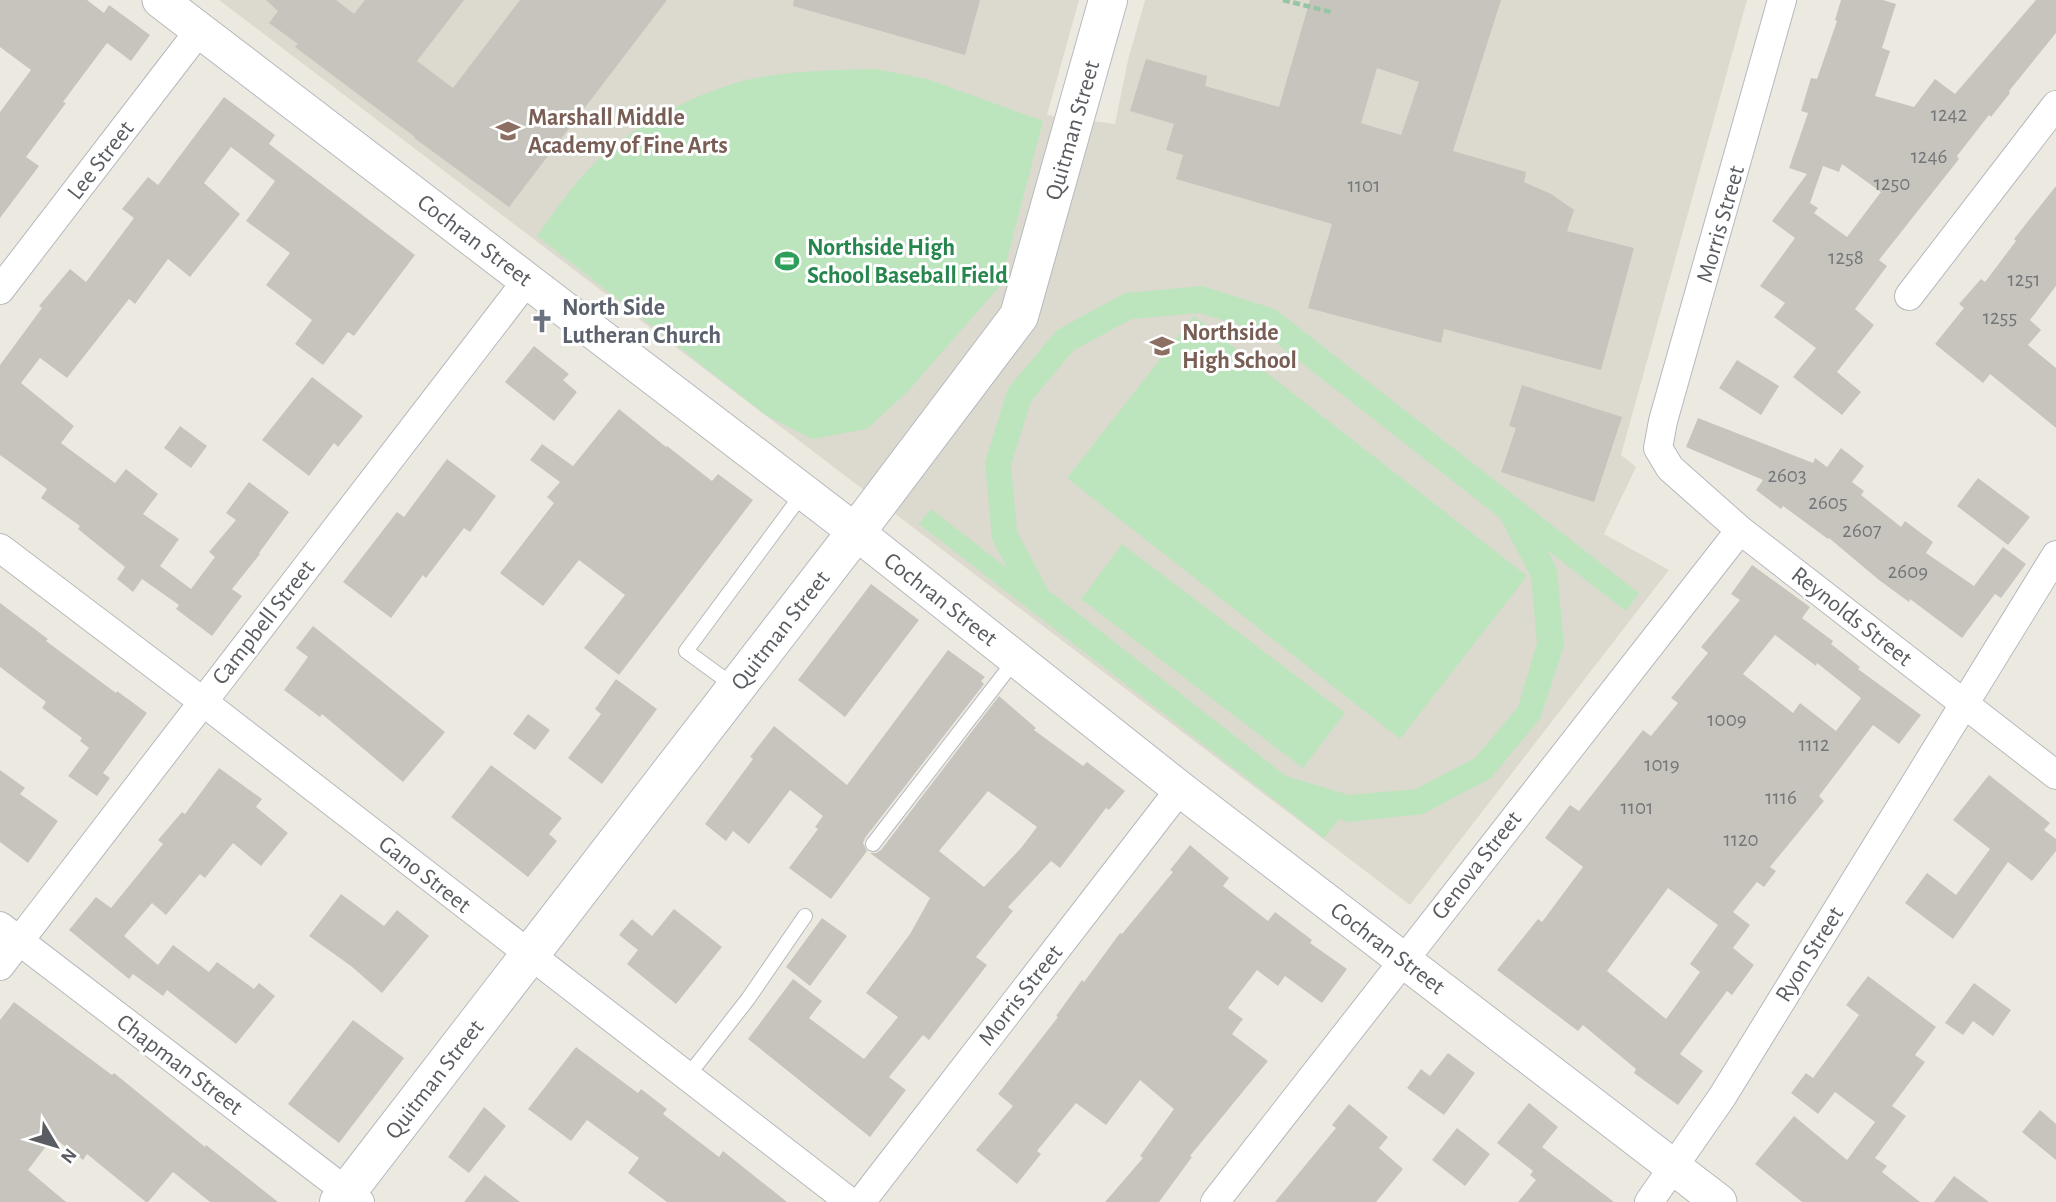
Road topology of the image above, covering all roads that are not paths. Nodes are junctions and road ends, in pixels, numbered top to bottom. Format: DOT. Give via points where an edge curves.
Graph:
graph roads {
  1 [pos="160,0"];
  2 [pos="1108,0"];
  3 [pos="1782,0"];
  4 [pos="199,31"];
  5 [pos="2056,105"];
  6 [pos="528,279"];
  7 [pos="0,290"];
  8 [pos="1909,296"];
  9 [pos="1658,448"];
  10 [pos="804,492"];
  11 [pos="1740,530"];
  12 [pos="856,531"];
  13 [pos="0,548"];
  14 [pos="2056,555"];
  15 [pos="1016,659"];
  16 [pos="736,688"];
  17 [pos="202,701"];
  18 [pos="1964,703"];
  19 [pos="2056,775"];
  20 [pos="1180,789"];
  21 [pos="873,844"];
  22 [pos="805,916"];
  23 [pos="10,934"];
  24 [pos="530,956"];
  25 [pos="1402,959"];
  26 [pos="0,966"];
  27 [pos="687,1077"];
  28 [pos="1674,1168"];
  29 [pos="349,1199"];
  30 [pos="850,1202"];
  31 [pos="861,1202"];
  32 [pos="1215,1202"];
  33 [pos="1649,1202"];
  34 [pos="1719,1202"];
  1 -- 4 [label="street, Cochran Street"];
  2 -- 12 [label="main road, Quitman Street" via="1018,316"];
  3 -- 9 [label="street, Morris Street"];
  4 -- 6 [label="street, Cochran Street"];
  4 -- 7 [label="street, Lee Street"];
  5 -- 8 [label="street"];
  6 -- 10 [label="street, Cochran Street"];
  6 -- 17 [label="street, Campbell Street"];
  9 -- 11 [label="street, Reynolds Street" via="1670,468"];
  10 -- 12 [label="street, Cochran Street"];
  10 -- 16 [label="lane" via="686,651"];
  11 -- 18 [label="street, Reynolds Street"];
  11 -- 25 [label="street, Genova Street"];
  12 -- 15 [label="street, Cochran Street"];
  12 -- 16 [label="main road, Quitman Street"];
  13 -- 17 [label="street, Gano Street"];
  14 -- 18 [label="street, Ryon Street"];
  15 -- 20 [label="street, Cochran Street"];
  15 -- 21 [label="lane"];
  16 -- 24 [label="main road, Quitman Street"];
  17 -- 23 [label="street, Campbell Street"];
  17 -- 24 [label="street, Gano Street"];
  18 -- 19 [label="street, Reynolds Street"];
  18 -- 28 [label="street, Ryon Street"];
  20 -- 25 [label="street, Cochran Street"];
  20 -- 31 [label="street, Morris Street"];
  22 -- 27 [label="lane"];
  23 -- 26 [label="street, Campbell Street"];
  23 -- 29 [label="street, Chapman Street"];
  24 -- 27 [label="street, Gano Street"];
  24 -- 29 [label="main road, Quitman Street"];
  25 -- 28 [label="street, Cochran Street"];
  25 -- 32 [label="street, Genova Street"];
  27 -- 30 [label="street, Gano Street"];
  28 -- 33 [label="street, Ryon Street"];
  28 -- 34 [label="street, Cochran Street"];
}
